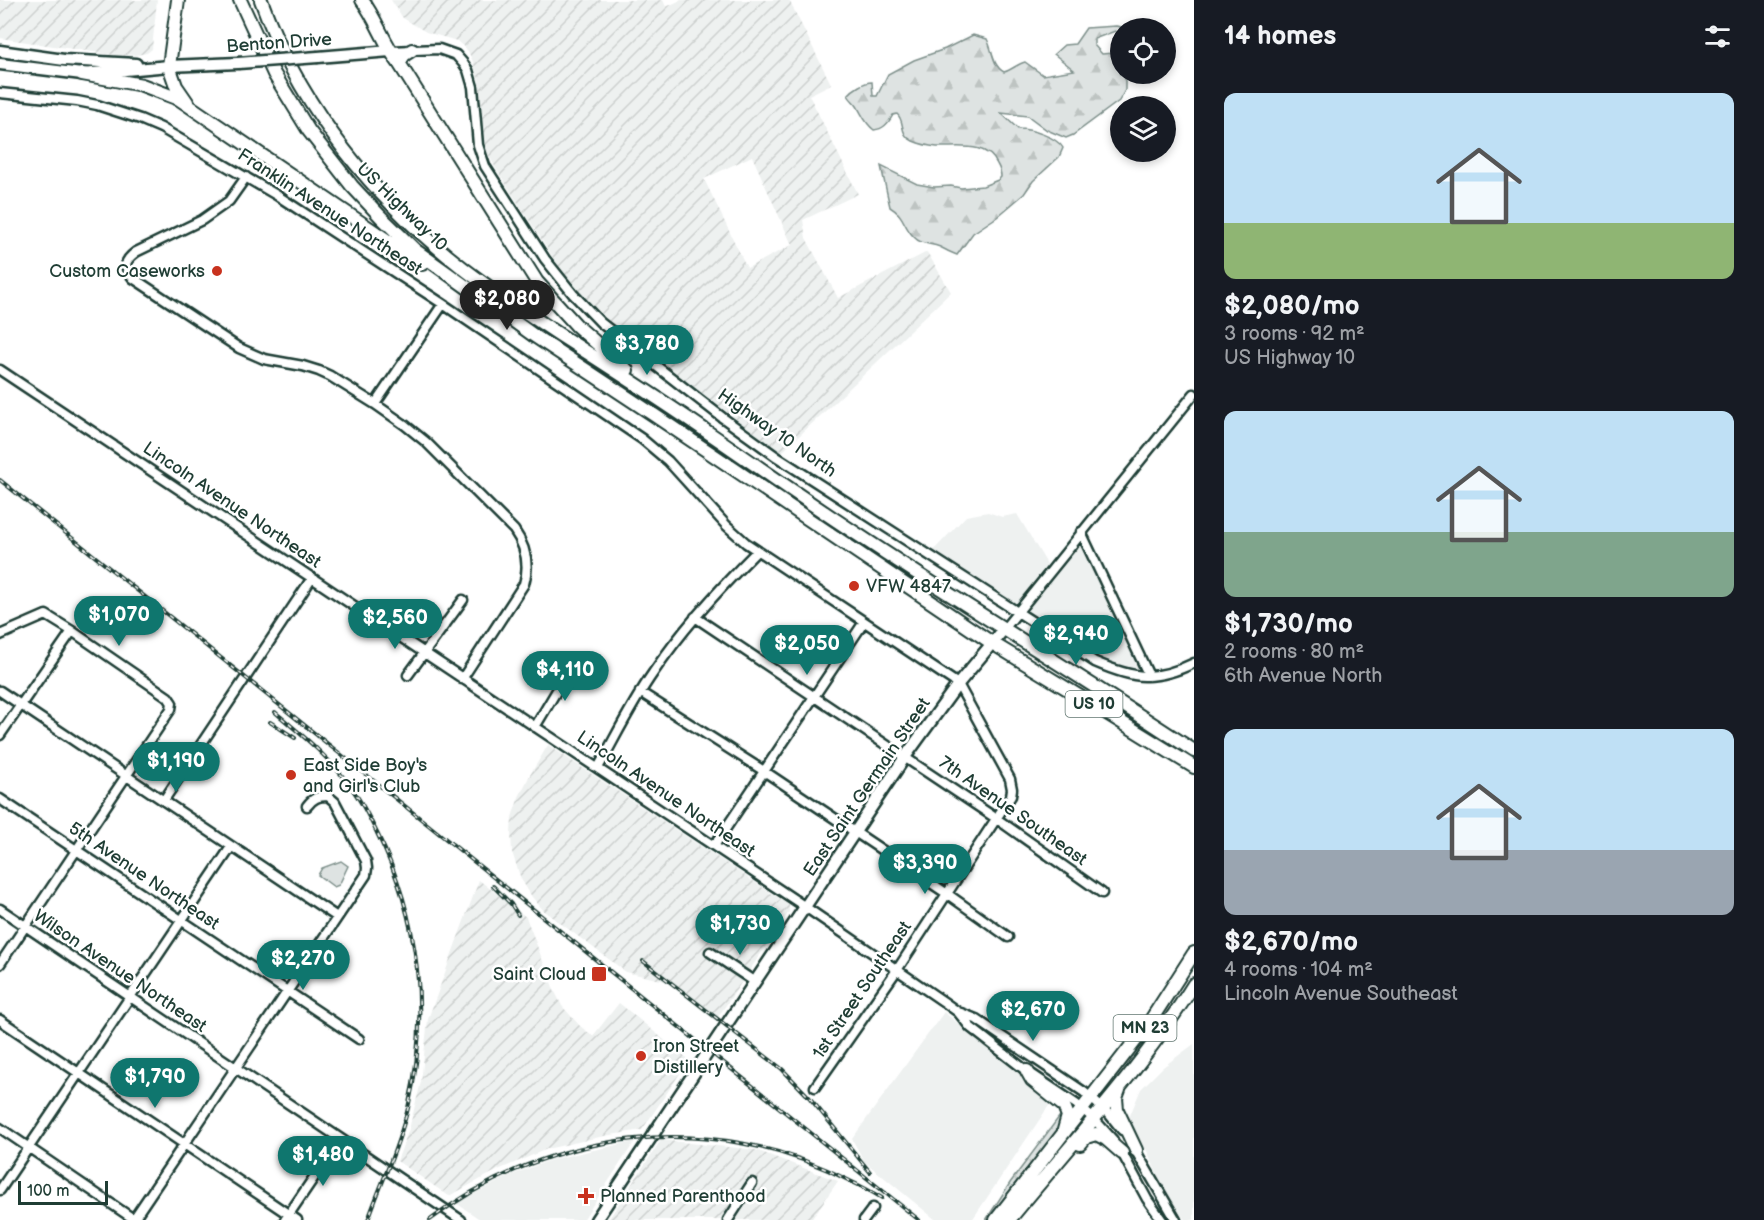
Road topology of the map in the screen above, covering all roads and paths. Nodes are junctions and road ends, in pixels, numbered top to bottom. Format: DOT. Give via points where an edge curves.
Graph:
graph roads {
  1 [pos="178,0"];
  2 [pos="240,0"];
  3 [pos="261,0"];
  4 [pos="362,0"];
  5 [pos="412,50"];
  6 [pos="0,51"];
  7 [pos="390,51"];
  8 [pos="399,63"];
  9 [pos="0,64"];
  10 [pos="169,66"];
  11 [pos="82,74"];
  12 [pos="0,93"];
  13 [pos="197,112"];
  14 [pos="246,177"];
  15 [pos="443,304"];
  16 [pos="496,310"];
  17 [pos="0,370"];
  18 [pos="1194,394"];
  19 [pos="375,404"];
  20 [pos="709,433"];
  21 [pos="1082,532"];
  22 [pos="757,551"];
  23 [pos="312,578"];
  24 [pos="463,600"];
  25 [pos="1018,612"];
  26 [pos="695,617"];
  27 [pos="864,622"];
  28 [pos="1004,629"];
  29 [pos="72,631"];
  30 [pos="0,635"];
  31 [pos="992,643"];
  32 [pos="424,653"];
  33 [pos="1194,663"];
  34 [pos="572,664"];
  35 [pos="408,675"];
  36 [pos="1149,676"];
  37 [pos="462,679"];
  38 [pos="958,684"];
  39 [pos="0,691"];
  40 [pos="640,692"];
  41 [pos="815,697"];
  42 [pos="20,705"];
  43 [pos="536,727"];
  44 [pos="0,735"];
  45 [pos="1194,751"];
  46 [pos="905,758"];
  47 [pos="1194,767"];
  48 [pos="598,768"];
  49 [pos="764,771"];
  50 [pos="126,776"];
  51 [pos="0,800"];
  52 [pos="164,800"];
  53 [pos="307,806"];
  54 [pos="997,819"];
  55 [pos="855,833"];
  56 [pos="714,846"];
  57 [pos="231,847"];
  58 [pos="76,850"];
  59 [pos="946,893"];
  60 [pos="1102,893"];
  61 [pos="806,907"];
  62 [pos="0,909"];
  63 [pos="337,917"];
  64 [pos="181,921"];
  65 [pos="25,926"];
  66 [pos="1008,938"];
  67 [pos="710,952"];
  68 [pos="1194,953"];
  69 [pos="0,964"];
  70 [pos="897,969"];
  71 [pos="755,982"];
  72 [pos="1194,984"];
  73 [pos="286,992"];
  74 [pos="129,998"];
  75 [pos="958,1012"];
  76 [pos="0,1020"];
  77 [pos="359,1039"];
  78 [pos="235,1068"];
  79 [pos="1027,1071"];
  80 [pos="78,1073"];
  81 [pos="1124,1079"];
  82 [pos="815,1087"];
  83 [pos="1091,1098"];
  84 [pos="1102,1108"];
  85 [pos="1083,1109"];
  86 [pos="1094,1119"];
  87 [pos="0,1128"];
  88 [pos="1063,1134"];
  89 [pos="340,1139"];
  90 [pos="183,1144"];
  91 [pos="28,1147"];
  92 [pos="1136,1150"];
  93 [pos="1122,1153"];
  94 [pos="1043,1180"];
  95 [pos="752,1183"];
  96 [pos="0,1190"];
  97 [pos="873,1208"];
  98 [pos="290,1218"];
  99 [pos="134,1220"];
  100 [pos="461,1220"];
  101 [pos="596,1220"];
  102 [pos="728,1220"];
  103 [pos="864,1220"];
  104 [pos="996,1220"];
  105 [pos="1009,1220"];
  106 [pos="1162,1220"];
  107 [pos="1176,1220"];
  1 -- 10 [label="highway"];
  2 -- 16 [label="highway, US Highway 10 / US 10" via="285,93 336,168 415,250"];
  3 -- 20 [label="highway, US 10" via="294,72 335,137 376,188 417,229 487,286"];
  4 -- 7 [label="highway"];
  5 -- 7 [label="street, Highway 10 North"];
  5 -- 8 [label="highway"];
  5 -- 25 [label="street, Highway 10 North" via="439,49 456,55 468,70 478,145 485,166 545,259 601,323 777,457"];
  6 -- 10 [label="main road, Benton Drive" via="64,60"];
  7 -- 8 [label="highway"];
  7 -- 10 [label="main road, Benton Drive, bridge"];
  8 -- 20 [label="highway" via="519,256 554,303 623,367"];
  9 -- 11 [label="main road, Benton Drive"];
  10 -- 11 [label="main road, Benton Drive"];
  10 -- 13 [label="highway" via="176,86"];
  11 -- 13 [label="highway" via="142,85 179,99"];
  12 -- 14 [label="street, Franklin Avenue Northeast" via="77,101 121,112 161,128"];
  13 -- 16 [label="highway"];
  14 -- 15 [label="street, Franklin Avenue Northeast"];
  14 -- 19 [label="street" via="229,201 211,214 128,258 128,271 238,348 264,359 320,371"];
  15 -- 19 [label="street"];
  15 -- 22 [label="street, Franklin Avenue Northeast" via="642,439 668,461 726,525"];
  16 -- 31 [label="highway, US Highway 10 / US 10"];
  17 -- 23 [label="street, Lincoln Avenue Northeast"];
  18 -- 21 [label="street, East Saint Germain Street"];
  19 -- 37 [label="street" via="426,442 514,530 523,546 528,573 519,596"];
  20 -- 28 [label="highway, US 10"];
  21 -- 25 [label="street, East Saint Germain Street"];
  21 -- 36 [label="street"];
  22 -- 26 [label="street"];
  22 -- 27 [label="street, Franklin Avenue Northeast"];
  23 -- 32 [label="street, Lincoln Avenue Northeast"];
  23 -- 52 [label="street"];
  24 -- 32 [label="street"];
  25 -- 28 [label="street, East Saint Germain Street"];
  25 -- 36 [label="street, Highway 10 North" via="1095,662 1127,674"];
  26 -- 40 [label="street"];
  26 -- 41 [label="street, 7th Avenue Southeast"];
  27 -- 38 [label="street, Franklin Avenue Northeast"];
  27 -- 41 [label="street"];
  28 -- 31 [label="main road, East Saint Germain Street"];
  28 -- 45 [label="highway, US 10"];
  29 -- 30 [label="street" via="46,615"];
  29 -- 42 [label="street"];
  29 -- 50 [label="street" via="172,702"];
  31 -- 38 [label="main road, East Saint Germain Street"];
  31 -- 47 [label="highway, US 10"];
  32 -- 35 [label="street"];
  32 -- 37 [label="street, Lincoln Avenue Northeast"];
  33 -- 36 [label="street" via="1171,673"];
  34 -- 43 [label="street"];
  37 -- 43 [label="street, Lincoln Avenue Northeast"];
  38 -- 46 [label="main road, East Saint Germain Street"];
  38 -- 54 [label="street, 1st Street Southeast" via="1010,780 1009,800"];
  39 -- 42 [label="street"];
  40 -- 48 [label="street"];
  40 -- 49 [label="street"];
  41 -- 46 [label="street, 7th Avenue Southeast"];
  41 -- 49 [label="street"];
  42 -- 44 [label="street"];
  42 -- 50 [label="street"];
  43 -- 48 [label="street, Lincoln Avenue Northeast"];
  46 -- 54 [label="street, 7th Avenue Southeast"];
  46 -- 55 [label="main road, East Saint Germain Street"];
  48 -- 56 [label="street, Lincoln Avenue Northeast"];
  49 -- 55 [label="street"];
  49 -- 56 [label="street"];
  50 -- 52 [label="street"];
  50 -- 58 [label="street"];
  51 -- 58 [label="street, 5th Avenue Northeast"];
  52 -- 57 [label="street"];
  53 -- 63 [label="street" via="313,799 328,796 366,861 366,875"];
  54 -- 59 [label="street, 1st Street Southeast"];
  54 -- 60 [label="street, 7th Avenue Southeast"];
  55 -- 59 [label="street"];
  55 -- 61 [label="main road, East Saint Germain Street"];
  56 -- 61 [label="street, Lincoln Avenue Northeast"];
  57 -- 63 [label="street"];
  57 -- 64 [label="street"];
  58 -- 64 [label="street, 5th Avenue Northeast"];
  58 -- 65 [label="street"];
  59 -- 66 [label="street"];
  59 -- 70 [label="street, 1st Street Southeast"];
  61 -- 70 [label="street, Lincoln Avenue Northeast"];
  61 -- 71 [label="main road, East Saint Germain Street"];
  62 -- 65 [label="street, Wilson Avenue Northeast"];
  63 -- 73 [label="street"];
  64 -- 73 [label="street, 5th Avenue Northeast"];
  64 -- 74 [label="street"];
  65 -- 69 [label="street"];
  65 -- 74 [label="street, Wilson Avenue Northeast"];
  67 -- 71 [label="street"];
  68 -- 83 [label="highway, MN 23" via="1149,1023"];
  70 -- 75 [label="street, Lincoln Avenue Northeast"];
  70 -- 82 [label="street, 1st Street Southeast"];
  71 -- 101 [label="main road, East Saint Germain Street"];
  72 -- 81 [label="highway, MN 23"];
  73 -- 77 [label="street, 5th Avenue Northeast"];
  73 -- 78 [label="street"];
  74 -- 78 [label="street, Wilson Avenue Northeast"];
  74 -- 80 [label="street"];
  75 -- 79 [label="street" via="970,1027"];
  75 -- 83 [label="street" via="976,1019"];
  76 -- 80 [label="street"];
  78 -- 89 [label="street, Wilson Avenue Northeast"];
  78 -- 90 [label="street"];
  79 -- 85 [label="street"];
  79 -- 88 [label="highway" via="1068,1111"];
  80 -- 90 [label="street"];
  80 -- 91 [label="street"];
  81 -- 84 [label="highway, MN 23"];
  81 -- 92 [label="highway" via="1116,1104"];
  83 -- 84 [label="street"];
  83 -- 85 [label="highway, MN 23"];
  84 -- 86 [label="highway, MN 23"];
  84 -- 92 [label="street"];
  85 -- 86 [label="street"];
  85 -- 88 [label="highway, MN 23"];
  86 -- 93 [label="street"];
  86 -- 94 [label="highway, MN 23"];
  87 -- 91 [label="street"];
  88 -- 104 [label="highway, MN 23"];
  89 -- 98 [label="street"];
  89 -- 100 [label="street, Wilson Avenue Northeast"];
  90 -- 98 [label="street"];
  90 -- 99 [label="street"];
  91 -- 96 [label="street"];
  91 -- 99 [label="street"];
  92 -- 107 [label="street"];
  93 -- 94 [label="highway" via="1096,1134 1089,1135 1056,1172"];
  93 -- 106 [label="street"];
  94 -- 105 [label="highway, MN 23"];
  95 -- 102 [label="street"];
  97 -- 103 [label="street"];
}
